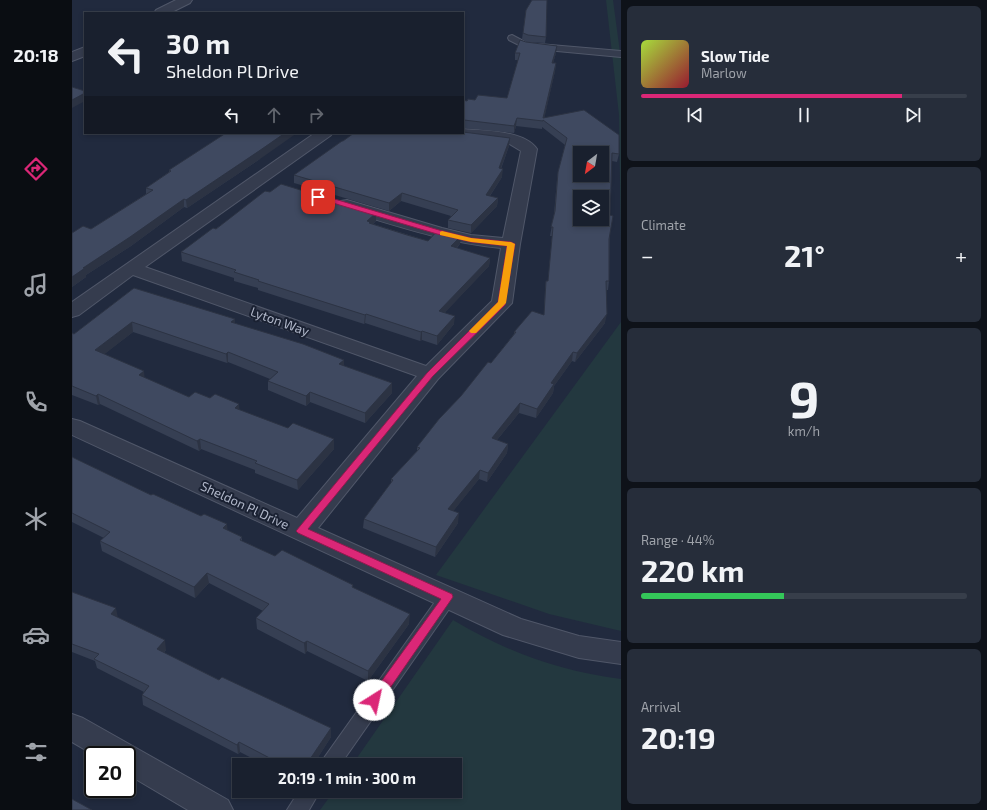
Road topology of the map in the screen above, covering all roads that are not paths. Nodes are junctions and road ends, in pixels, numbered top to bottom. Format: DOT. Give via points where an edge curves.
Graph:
graph roads {
  1 [pos="186,0"];
  2 [pos="162,12"];
  3 [pos="512,38"];
  4 [pos="84,51"];
  5 [pos="621,54"];
  6 [pos="72,57"];
  7 [pos="324,134"];
  8 [pos="464,134"];
  9 [pos="259,179"];
  10 [pos="281,186"];
  11 [pos="333,201"];
  12 [pos="511,244"];
  13 [pos="131,268"];
  14 [pos="72,311"];
  15 [pos="430,374"];
  16 [pos="72,426"];
  17 [pos="301,531"];
  18 [pos="448,597"];
  19 [pos="621,653"];
  20 [pos="72,727"];
  21 [pos="105,746"];
  22 [pos="333,758"];
  23 [pos="136,763"];
  24 [pos="305,798"];
  25 [pos="217,810"];
  26 [pos="296,810"];
  1 -- 2 [label="street"];
  3 -- 5 [label="lane" via="525,45"];
  4 -- 6 [label="street"];
  7 -- 9 [label="street"];
  8 -- 12 [label="street" via="512,139 529,149"];
  9 -- 10 [label="street"];
  9 -- 13 [label="street"];
  11 -- 12 [label="street" via="437,232 471,240"];
  12 -- 15 [label="street" via="502,303"];
  13 -- 14 [label="street"];
  13 -- 15 [label="street, Lyton Way"];
  15 -- 17 [label="street"];
  16 -- 17 [label="street, Sheldon Pl Drive"];
  17 -- 18 [label="street, Sheldon Pl Drive"];
  18 -- 19 [label="street, Sheldon Pl Drive" via="513,627 579,648"];
  18 -- 22 [label="lane"];
  20 -- 21 [label="street"];
  23 -- 25 [label="street"];
  24 -- 26 [label="lane"];
}
